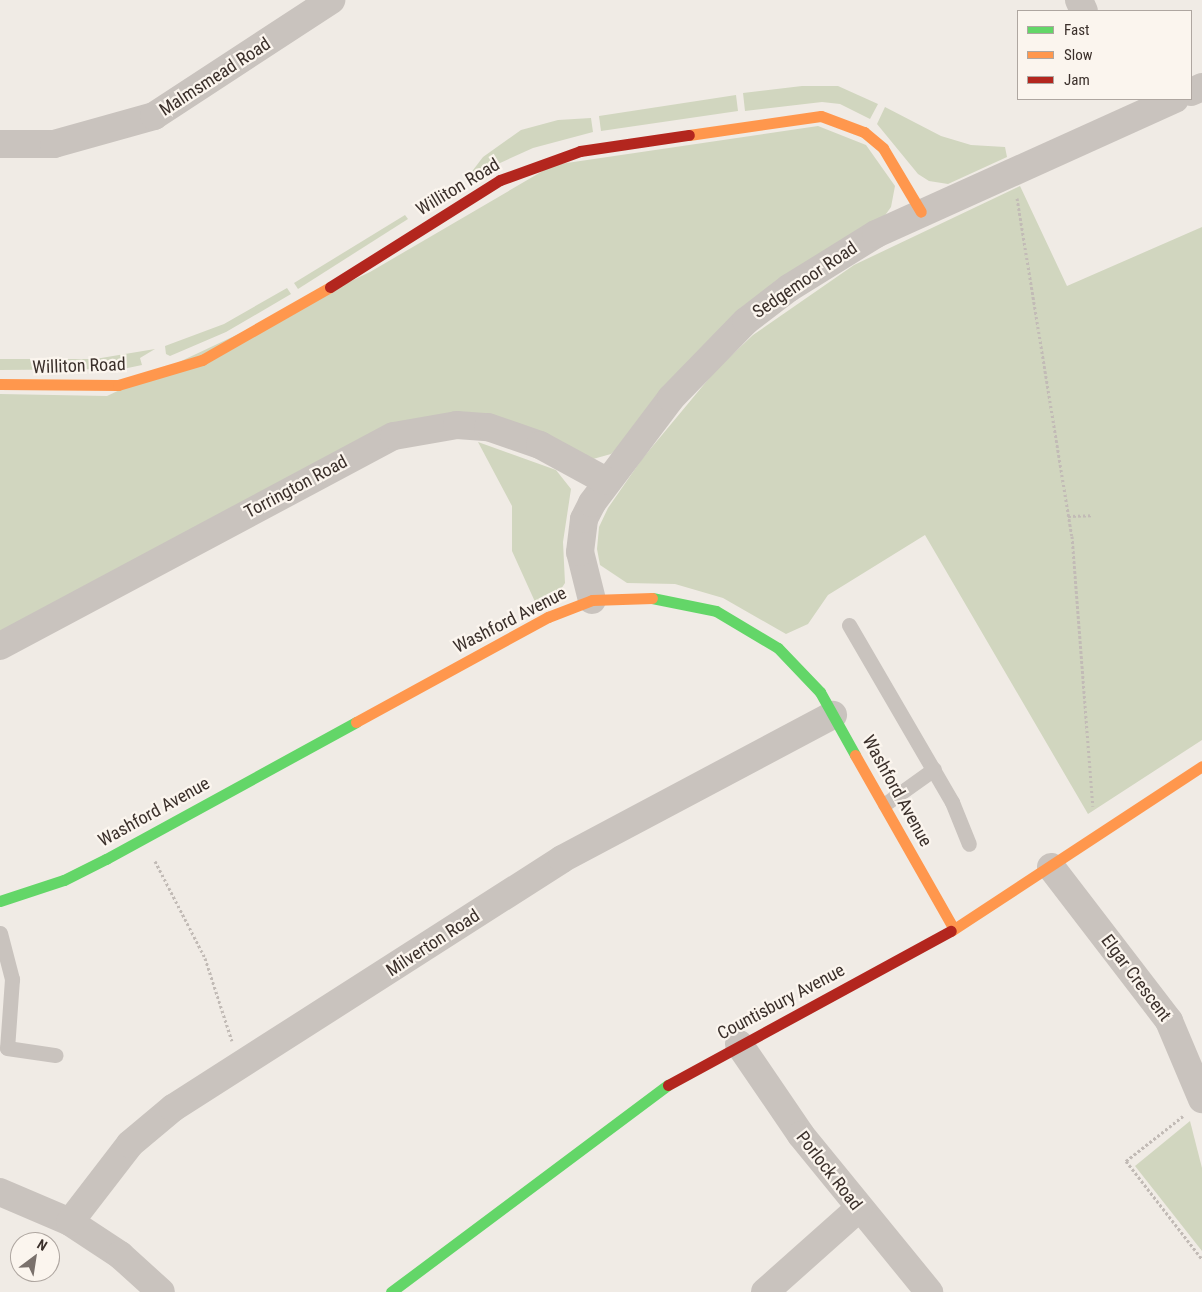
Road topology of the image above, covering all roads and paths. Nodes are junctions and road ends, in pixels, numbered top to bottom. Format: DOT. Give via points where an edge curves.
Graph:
graph roads {
  1 [pos="332,0"];
  2 [pos="1170,100"];
  3 [pos="1128,108"];
  4 [pos="0,144"];
  5 [pos="1006,174"];
  6 [pos="921,212"];
  7 [pos="0,384"];
  8 [pos="606,481"];
  9 [pos="1068,516"];
  10 [pos="1092,516"];
  11 [pos="592,600"];
  12 [pos="849,624"];
  13 [pos="0,646"];
  14 [pos="833,715"];
  15 [pos="1202,766"];
  16 [pos="934,770"];
  17 [pos="884,804"];
  18 [pos="143,838"];
  19 [pos="1094,840"];
  20 [pos="969,844"];
  21 [pos="1052,867"];
  22 [pos="0,901"];
  23 [pos="954,929"];
  24 [pos="0,933"];
  25 [pos="740,1044"];
  26 [pos="55,1055"];
  27 [pos="240,1065"];
  28 [pos="1196,1104"];
  29 [pos="0,1192"];
  30 [pos="858,1209"];
  31 [pos="70,1222"];
  32 [pos="1202,1259"];
  33 [pos="161,1292"];
  34 [pos="391,1292"];
  35 [pos="765,1292"];
  36 [pos="929,1292"];
  1 -- 4 [label="street, Malmsmead Road" via="154,116 54,144"];
  2 -- 3 [label="street, Sedgemoor Road"];
  3 -- 5 [label="street, Sedgemoor Road"];
  5 -- 6 [label="street, Sedgemoor Road"];
  5 -- 9 [label="path" via="1020,204"];
  6 -- 7 [label="street, Williton Road" via="883,148 864,132 821,116 580,151 500,180 273,323 202,360 118,385"];
  6 -- 8 [label="street, Sedgemoor Road" via="839,254 746,321 671,398"];
  8 -- 11 [label="street, Sedgemoor Road" via="584,519 580,537"];
  8 -- 13 [label="street, Torrington Road" via="540,445 488,427 448,426 394,436"];
  9 -- 10 [label="path"];
  9 -- 19 [label="path"];
  11 -- 14 [label="street, Washford Avenue" via="648,597 716,612 778,648 802,669"];
  11 -- 18 [label="street, Washford Avenue" via="548,617"];
  12 -- 16 [label="lane"];
  14 -- 17 [label="street, Washford Avenue"];
  14 -- 27 [label="street, Milverton Road" via="562,859"];
  15 -- 19 [label="street, Countisbury Avenue"];
  16 -- 17 [label="lane"];
  16 -- 20 [label="lane"];
  17 -- 23 [label="street, Washford Avenue"];
  18 -- 22 [label="street, Washford Avenue" via="64,880"];
  18 -- 27 [label="path" via="205,958"];
  19 -- 21 [label="street, Countisbury Avenue"];
  21 -- 23 [label="street, Countisbury Avenue"];
  21 -- 28 [label="street, Elgar Crescent" via="1169,1021"];
  23 -- 25 [label="street, Countisbury Avenue"];
  24 -- 26 [label="lane" via="12,979 7,1048"];
  25 -- 30 [label="street, Porlock Road" via="801,1135"];
  25 -- 34 [label="street, Countisbury Avenue" via="624,1114"];
  27 -- 31 [label="street, Milverton Road" via="153,1123 100,1178"];
  28 -- 32 [label="path" via="1126,1162"];
  29 -- 31 [label="street"];
  30 -- 35 [label="street"];
  30 -- 36 [label="street, Porlock Road"];
  31 -- 33 [label="street" via="120,1255"];
}
